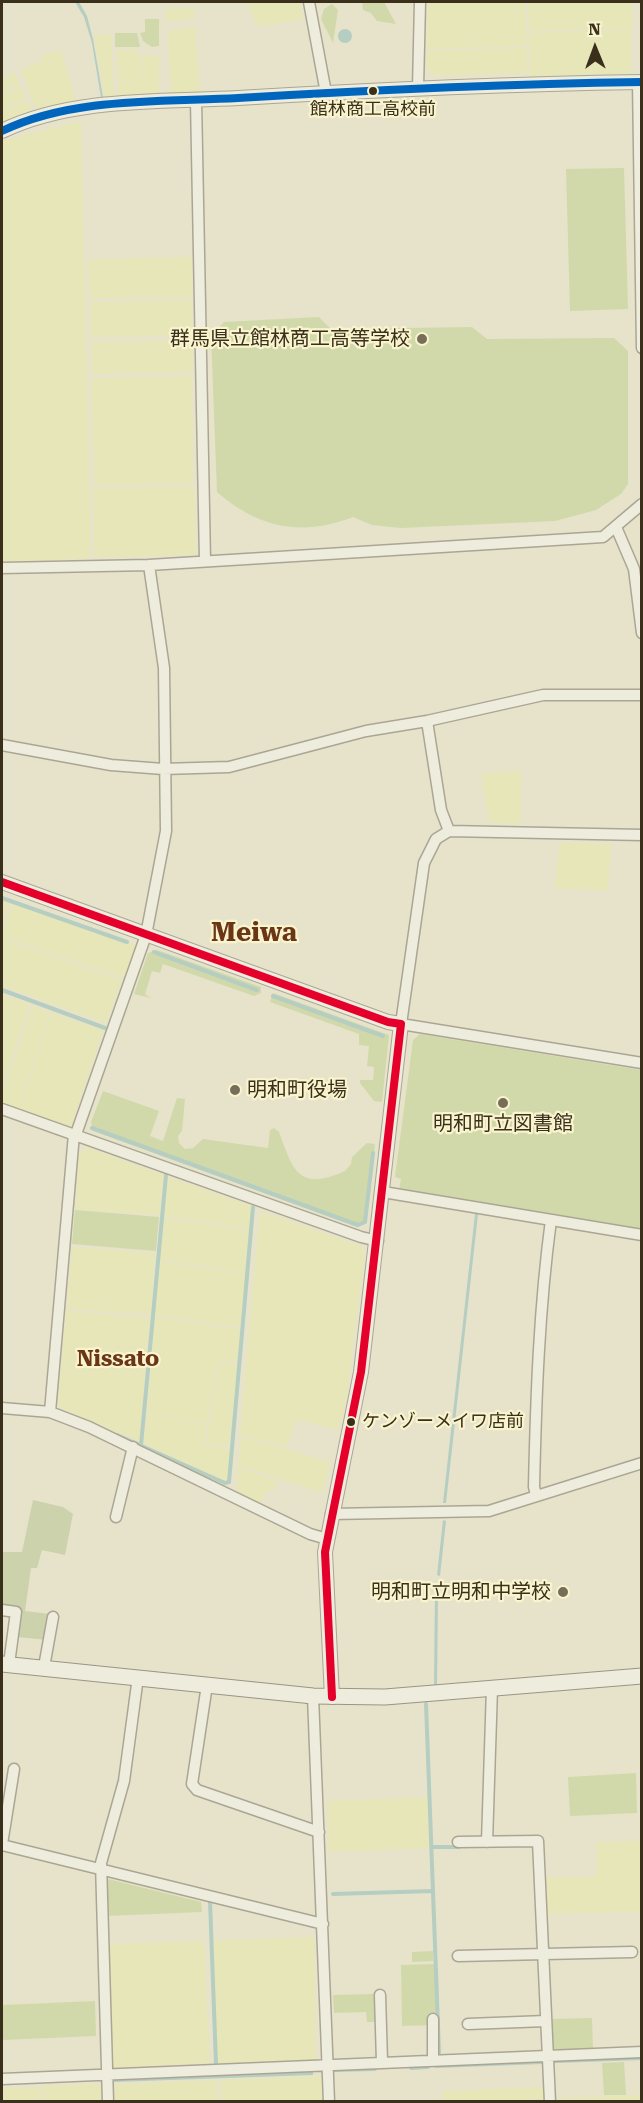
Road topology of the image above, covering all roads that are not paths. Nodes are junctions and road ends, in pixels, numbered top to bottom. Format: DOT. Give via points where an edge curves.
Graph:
graph roads {
  1 [pos="309,2"];
  2 [pos="420,2"];
  3 [pos="640,82"];
  4 [pos="418,88"];
  5 [pos="326,93"];
  6 [pos="196,100"];
  7 [pos="2,131"];
  8 [pos="642,348"];
  9 [pos="642,504"];
  10 [pos="616,527"];
  11 [pos="205,561"];
  12 [pos="149,565"];
  13 [pos="2,568"];
  14 [pos="642,633"];
  15 [pos="642,695"];
  16 [pos="427,721"];
  17 [pos="2,745"];
  18 [pos="163,769"];
  19 [pos="449,831"];
  20 [pos="642,835"];
  21 [pos="2,882"];
  22 [pos="146,935"];
  23 [pos="401,1024"];
  24 [pos="642,1063"];
  25 [pos="2,1109"];
  26 [pos="75,1134"];
  27 [pos="383,1192"];
  28 [pos="551,1220"];
  29 [pos="642,1235"];
  30 [pos="378,1241"];
  31 [pos="2,1408"];
  32 [pos="50,1412"];
  33 [pos="133,1447"];
  34 [pos="642,1463"];
  35 [pos="536,1495"];
  36 [pos="332,1514"];
  37 [pos="116,1517"];
  38 [pos="327,1539"];
  39 [pos="2,1610"];
  40 [pos="53,1617"];
  41 [pos="5,1664"];
  42 [pos="44,1667"];
  43 [pos="642,1676"];
  44 [pos="138,1677"];
  45 [pos="207,1685"];
  46 [pos="492,1688"];
  47 [pos="313,1696"];
  48 [pos="332,1697"];
  49 [pos="14,1769"];
  50 [pos="319,1832"];
  51 [pos="459,1842"];
  52 [pos="487,1842"];
  53 [pos="2,1845"];
  54 [pos="101,1870"];
  55 [pos="323,1924"];
  56 [pos="632,1952"];
  57 [pos="543,1954"];
  58 [pos="458,1956"];
  59 [pos="380,1995"];
  60 [pos="433,2019"];
  61 [pos="546,2021"];
  62 [pos="468,2024"];
  63 [pos="642,2052"];
  64 [pos="548,2056"];
  65 [pos="433,2060"];
  66 [pos="382,2062"];
  67 [pos="327,2064"];
  68 [pos="107,2074"];
  69 [pos="2,2079"];
  70 [pos="108,2102"];
  71 [pos="329,2102"];
  72 [pos="550,2102"];
  1 -- 5 [label="street"];
  2 -- 4 [label="street"];
  3 -- 4 [label="street"];
  3 -- 8 [label="street"];
  4 -- 5 [label="street"];
  5 -- 6 [label="street"];
  6 -- 7 [label="street" via="64,112"];
  6 -- 11 [label="street"];
  9 -- 10 [label="street"];
  10 -- 11 [label="street" via="603,537"];
  10 -- 14 [label="street" via="634,569"];
  11 -- 12 [label="street"];
  12 -- 13 [label="street"];
  12 -- 18 [label="street" via="164,668"];
  15 -- 16 [label="street" via="543,695"];
  16 -- 18 [label="street" via="366,731 229,767"];
  16 -- 19 [label="street" via="441,810"];
  17 -- 18 [label="street" via="111,765"];
  18 -- 22 [label="street" via="166,831"];
  19 -- 20 [label="street"];
  19 -- 23 [label="street" via="436,839 424,863"];
  21 -- 22 [label="street"];
  22 -- 23 [label="street"];
  22 -- 26 [label="street"];
  23 -- 24 [label="street"];
  23 -- 27 [label="street"];
  25 -- 26 [label="street"];
  26 -- 30 [label="street"];
  26 -- 32 [label="street"];
  27 -- 28 [label="street"];
  27 -- 30 [label="street"];
  28 -- 29 [label="street"];
  28 -- 35 [label="street" via="543,1279 536,1406"];
  30 -- 36 [label="street" via="357,1400"];
  31 -- 32 [label="street"];
  32 -- 33 [label="street"];
  33 -- 37 [label="street"];
  33 -- 38 [label="street"];
  34 -- 35 [label="street"];
  35 -- 36 [label="street" via="489,1511"];
  36 -- 38 [label="street"];
  38 -- 48 [label="street" via="325,1572"];
  39 -- 41 [label="street" via="15,1612"];
  40 -- 42 [label="street"];
  41 -- 42 [label="main road"];
  42 -- 44 [label="main road"];
  43 -- 46 [label="main road"];
  44 -- 45 [label="main road"];
  44 -- 54 [label="street" via="124,1780"];
  45 -- 47 [label="main road"];
  45 -- 50 [label="street" via="192,1784 197,1790"];
  46 -- 48 [label="main road"];
  46 -- 52 [label="street"];
  47 -- 48 [label="main road"];
  47 -- 50 [label="street"];
  49 -- 53 [label="street"];
  50 -- 55 [label="street"];
  51 -- 52 [label="street"];
  52 -- 57 [label="street" via="538,1841"];
  53 -- 54 [label="street"];
  54 -- 55 [label="street"];
  54 -- 68 [label="street"];
  55 -- 67 [label="street"];
  56 -- 57 [label="street"];
  57 -- 58 [label="street"];
  57 -- 61 [label="street"];
  59 -- 66 [label="street"];
  60 -- 65 [label="street"];
  61 -- 62 [label="street"];
  61 -- 64 [label="street"];
  63 -- 64 [label="street"];
  64 -- 65 [label="street"];
  64 -- 72 [label="street"];
  65 -- 66 [label="street"];
  66 -- 67 [label="street"];
  67 -- 68 [label="street"];
  67 -- 71 [label="street"];
  68 -- 69 [label="street"];
  68 -- 70 [label="street"];
}
